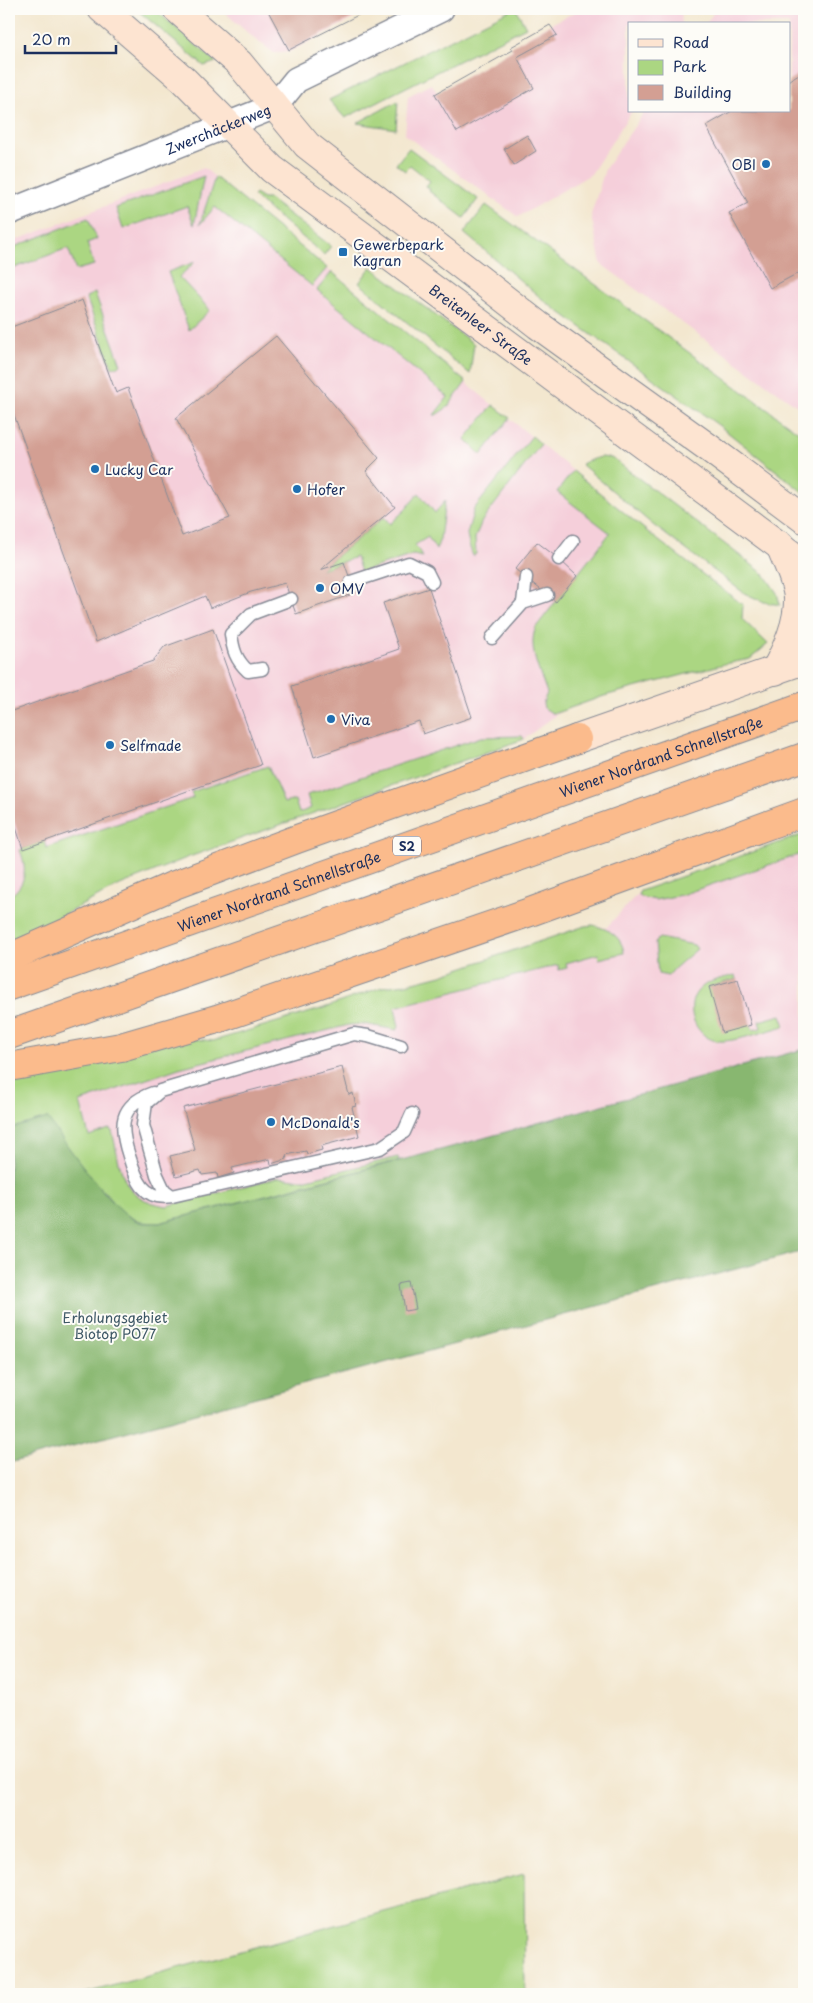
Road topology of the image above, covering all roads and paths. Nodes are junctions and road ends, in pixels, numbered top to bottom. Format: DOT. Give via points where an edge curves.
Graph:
graph roads {
  1 [pos="102,9"];
  2 [pos="177,9"];
  3 [pos="441,9"];
  4 [pos="275,106"];
  5 [pos="228,125"];
  6 [pos="9,212"];
  7 [pos="804,519"];
  8 [pos="573,541"];
  9 [pos="780,545"];
  10 [pos="559,559"];
  11 [pos="804,564"];
  12 [pos="526,577"];
  13 [pos="351,582"];
  14 [pos="432,582"];
  15 [pos="547,595"];
  16 [pos="291,599"];
  17 [pos="523,602"];
  18 [pos="492,638"];
  19 [pos="804,660"];
  20 [pos="262,669"];
  21 [pos="775,671"];
  22 [pos="804,706"];
  23 [pos="577,739"];
  24 [pos="804,757"];
  25 [pos="804,812"];
  26 [pos="9,958"];
  27 [pos="9,986"];
  28 [pos="9,1035"];
  29 [pos="400,1046"];
  30 [pos="9,1067"];
  31 [pos="160,1091"];
  32 [pos="412,1114"];
  33 [pos="172,1196"];
  1 -- 5 [label="main road, Breitenleer Straße" via="184,80"];
  2 -- 4 [label="main road" via="239,63"];
  3 -- 4 [label="street, Zwerchäckerweg" via="296,80"];
  4 -- 5 [label="street, Zwerchäckerweg"];
  4 -- 7 [label="main road" via="307,145 502,298"];
  5 -- 6 [label="street, Zwerchäckerweg"];
  5 -- 9 [label="main road, Breitenleer Straße" via="272,169"];
  8 -- 10 [label="lane"];
  9 -- 11 [label="main road, Breitenleer Straße"];
  9 -- 21 [label="main road" via="798,596 789,645"];
  12 -- 17 [label="lane"];
  13 -- 14 [label="lane" via="409,563 427,572"];
  15 -- 17 [label="lane"];
  16 -- 20 [label="lane" via="251,614 231,634 239,662 248,671"];
  17 -- 18 [label="lane"];
  19 -- 21 [label="main road"];
  21 -- 23 [label="main road"];
  22 -- 27 [label="highway, Wiener Nordrand Schnellstraße / S2"];
  23 -- 26 [label="highway" via="172,886"];
  24 -- 28 [label="highway"];
  25 -- 30 [label="highway" via="530,912 218,1019 120,1047"];
  29 -- 31 [label="lane" via="354,1034"];
  31 -- 33 [label="lane" via="146,1103 143,1125 157,1175 164,1190"];
  31 -- 33 [label="lane" via="133,1104 126,1112 123,1139 135,1176 143,1188 155,1196"];
  32 -- 33 [label="lane" via="404,1132 380,1148"];
}
